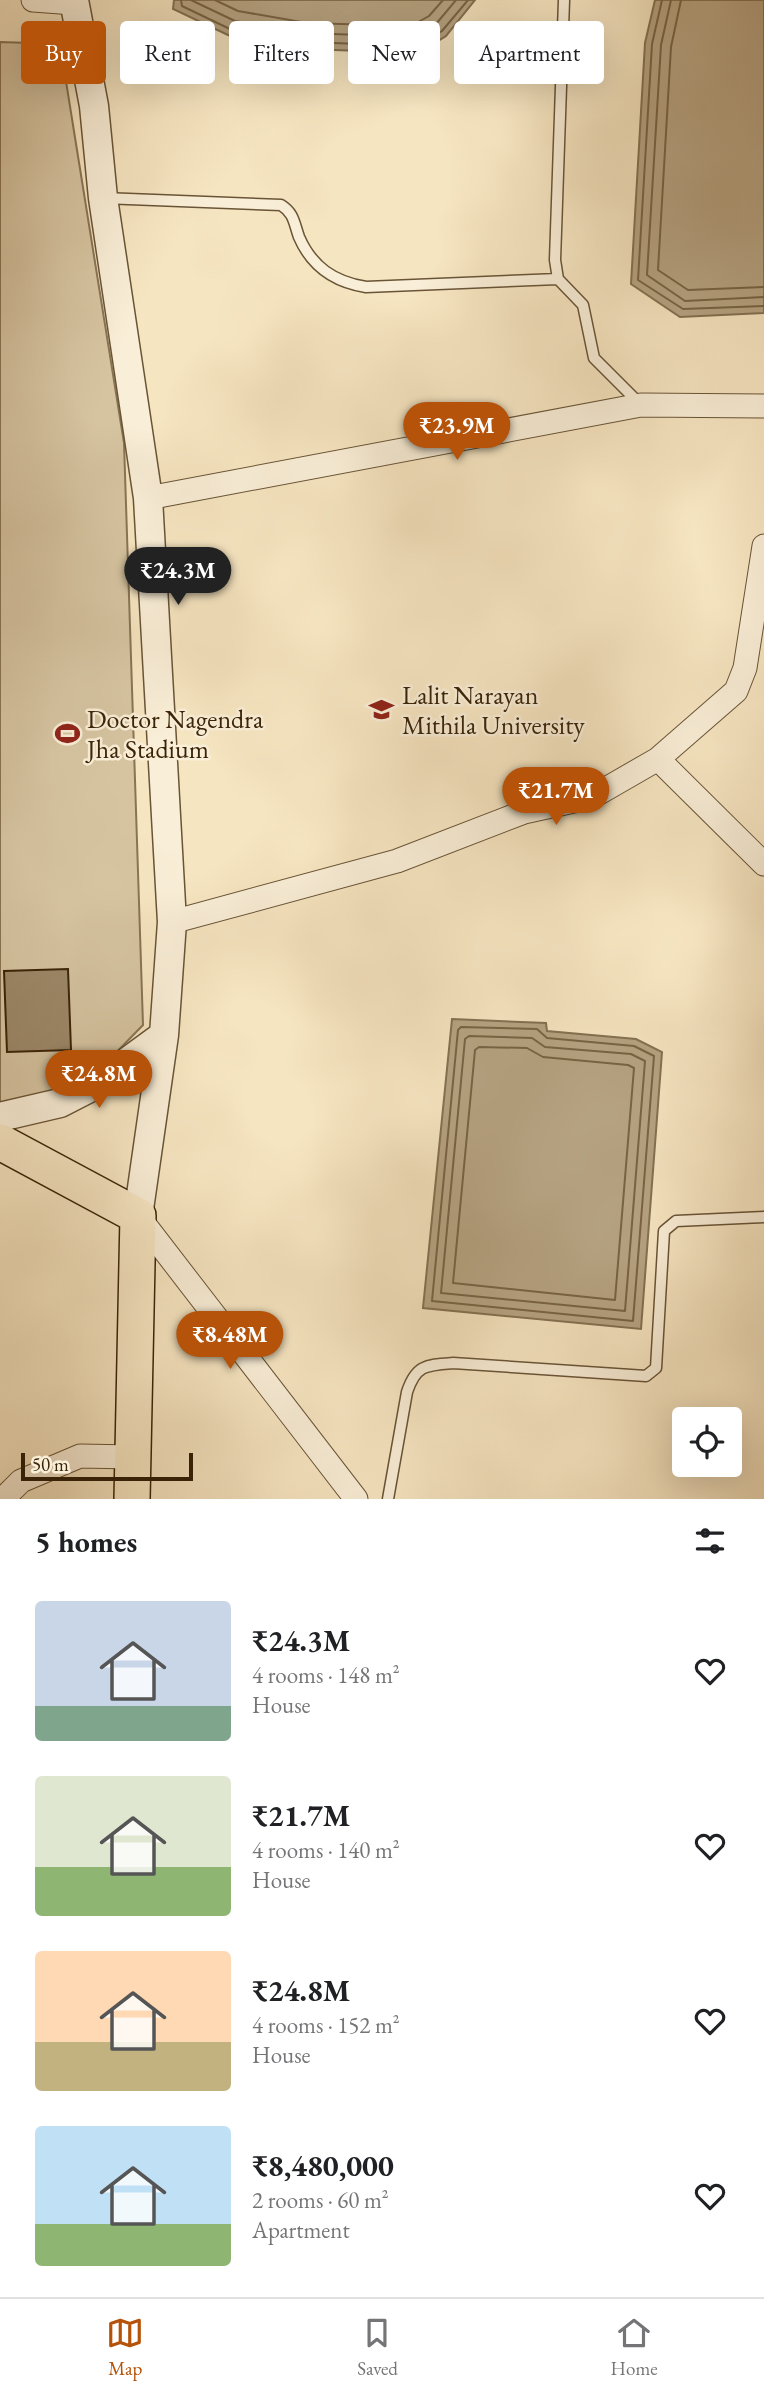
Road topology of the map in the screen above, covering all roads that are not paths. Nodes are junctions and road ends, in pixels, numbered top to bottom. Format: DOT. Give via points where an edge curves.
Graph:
graph roads {
  1 [pos="33,0"];
  2 [pos="564,0"];
  3 [pos="74,2"];
  4 [pos="103,198"];
  5 [pos="558,279"];
  6 [pos="641,405"];
  7 [pos="764,406"];
  8 [pos="148,498"];
  9 [pos="764,546"];
  10 [pos="658,760"];
  11 [pos="764,864"];
  12 [pos="172,922"];
  13 [pos="164,1034"];
  14 [pos="0,1117"];
  15 [pos="0,1142"];
  16 [pos="138,1216"];
  17 [pos="764,1217"];
  18 [pos="133,1457"];
  19 [pos="3,1499"];
  20 [pos="132,1499"];
  21 [pos="356,1499"];
  22 [pos="388,1499"];
  1 -- 3 [label="street"];
  2 -- 5 [label="lane"];
  3 -- 4 [label="street" via="93,106"];
  4 -- 5 [label="lane" via="281,205 290,211 311,259 344,284 366,287"];
  4 -- 8 [label="street"];
  5 -- 6 [label="lane" via="583,305 594,358"];
  6 -- 7 [label="street"];
  6 -- 8 [label="street"];
  8 -- 12 [label="street"];
  9 -- 10 [label="street" via="745,668 736,691"];
  10 -- 11 [label="street"];
  10 -- 12 [label="street" via="592,797 524,812 397,861"];
  12 -- 13 [label="street"];
  13 -- 14 [label="street" via="97,1084 60,1103"];
  13 -- 16 [label="street"];
  15 -- 16 [label="main road"];
  16 -- 18 [label="main road"];
  16 -- 21 [label="street"];
  17 -- 22 [label="lane" via="676,1221 664,1231 656,1368 646,1377 453,1363 423,1367 413,1375 407,1392"];
  18 -- 19 [label="street" via="80,1456 21,1481"];
  18 -- 20 [label="main road"];
}
